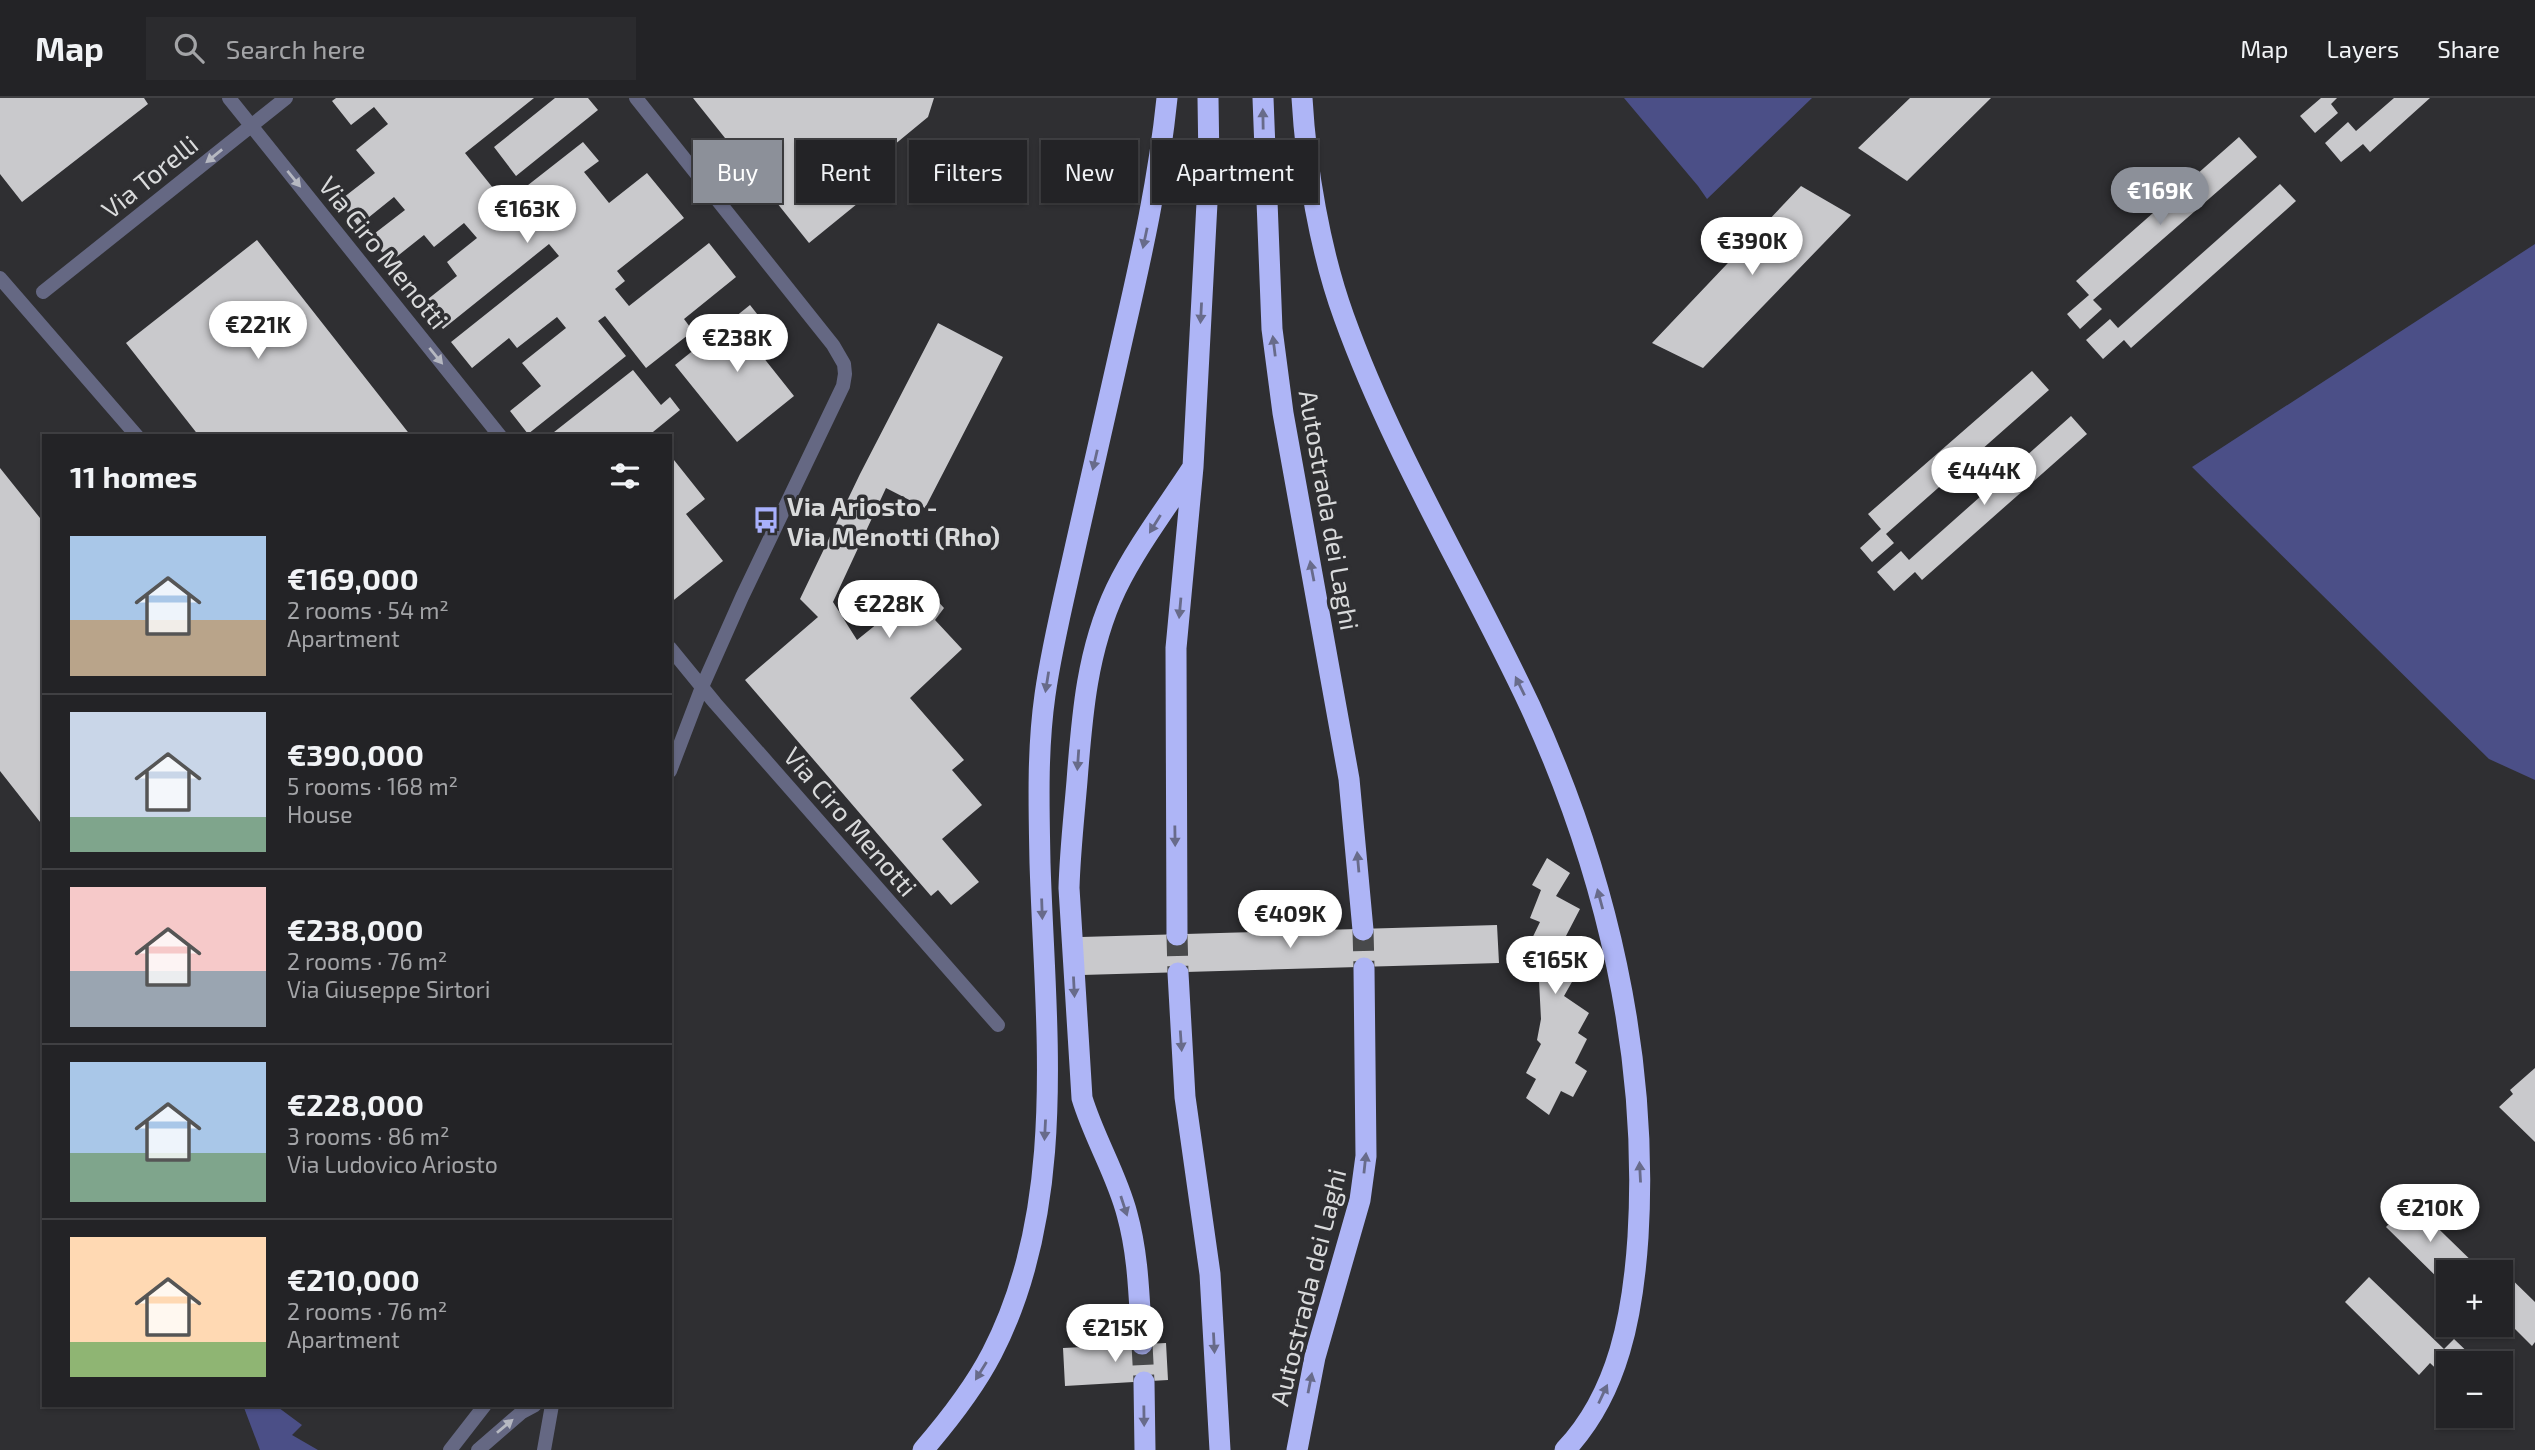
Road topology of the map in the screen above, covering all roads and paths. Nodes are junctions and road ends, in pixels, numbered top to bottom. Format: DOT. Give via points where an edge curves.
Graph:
graph roads {
  1 [pos="229,98"];
  2 [pos="286,98"];
  3 [pos="636,98"];
  4 [pos="1167,98"];
  5 [pos="1208,98"];
  6 [pos="1262,98"];
  7 [pos="1303,98"];
  8 [pos="251,125"];
  9 [pos="0,278"];
  10 [pos="43,292"];
  11 [pos="135,434"];
  12 [pos="498,434"];
  13 [pos="1193,467"];
  14 [pos="672,650"];
  15 [pos="702,687"];
  16 [pos="672,766"];
  17 [pos="1363,930"];
  18 [pos="1177,935"];
  19 [pos="1364,968"];
  20 [pos="1178,973"];
  21 [pos="998,1025"];
  22 [pos="1142,1344"];
  23 [pos="1144,1382"];
  24 [pos="483,1407"];
  25 [pos="531,1407"];
  26 [pos="552,1407"];
  27 [pos="450,1450"];
  28 [pos="478,1450"];
  29 [pos="544,1450"];
  30 [pos="923,1450"];
  31 [pos="1145,1450"];
  32 [pos="1220,1450"];
  33 [pos="1297,1450"];
  34 [pos="1564,1450"];
  1 -- 8 [label="street, Via Ciro Menotti"];
  2 -- 8 [label="street, Via Torelli"];
  3 -- 15 [label="street" via="844,364 843,386"];
  4 -- 30 [label="highway, one-way" via="1152,202 1045,699 1039,793 1045,1129 1031,1239 1011,1310 992,1354"];
  5 -- 13 [label="highway, one-way" via="1209,165"];
  17 -- 6 [label="highway, Autostrada dei Laghi, one-way" via="1349,779 1273,341"];
  34 -- 7 [label="highway, one-way" via="1596,1408 1612,1374 1632,1301 1641,1185 1632,1052 1615,956 1595,877 1531,709 1404,459 1342,312 1311,183"];
  8 -- 10 [label="street, Via Torelli, one-way"];
  8 -- 12 [label="street, Via Ciro Menotti, one-way"];
  9 -- 11 [label="street"];
  13 -- 18 [label="highway, one-way" via="1176,648"];
  13 -- 22 [label="highway, one-way" via="1116,590 1090,663 1070,857 1082,1098 1127,1214 1138,1272"];
  14 -- 15 [label="street, Via Ciro Menotti"];
  15 -- 16 [label="street"];
  15 -- 21 [label="street, Via Ciro Menotti"];
  33 -- 19 [label="highway, Autostrada dei Laghi, one-way" via="1315,1357 1362,1189 1366,1156"];
  20 -- 32 [label="highway, one-way" via="1185,1097 1210,1274"];
  23 -- 31 [label="highway, one-way"];
  24 -- 27 [label="street"];
  28 -- 25 [label="street, one-way"];
  26 -- 29 [label="street"];
}
